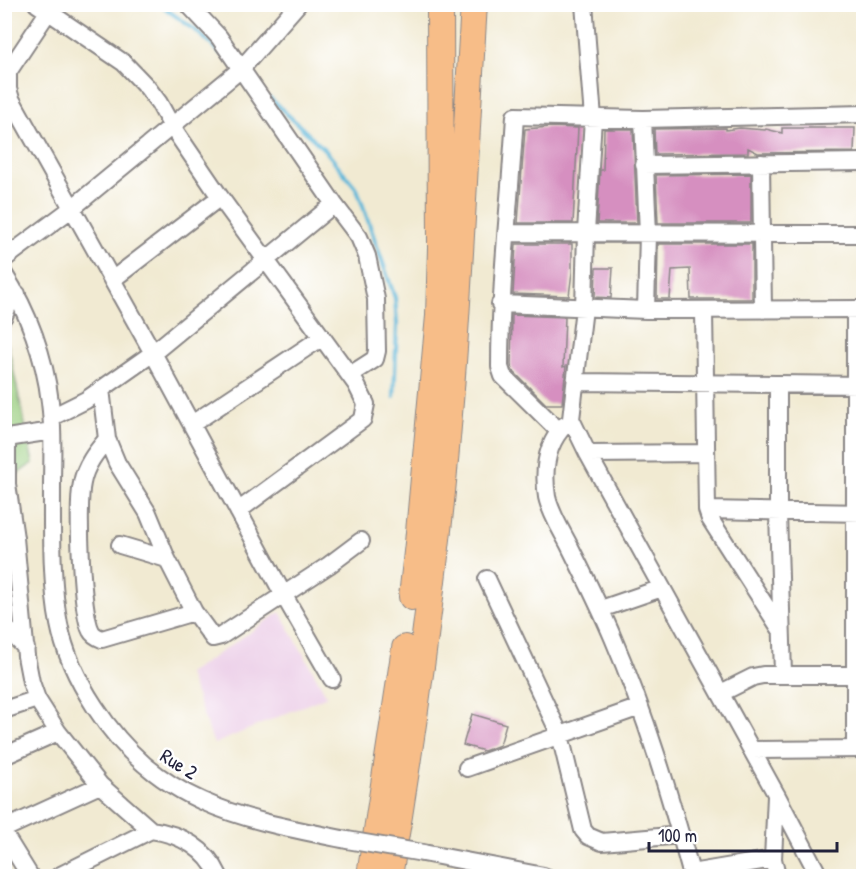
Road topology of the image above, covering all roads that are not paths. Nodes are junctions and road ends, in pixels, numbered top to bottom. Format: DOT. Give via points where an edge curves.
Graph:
graph roads {
  1 [pos="188,4"];
  2 [pos="298,4"];
  3 [pos="440,4"];
  4 [pos="474,4"];
  5 [pos="584,4"];
  6 [pos="43,8"];
  7 [pos="241,69"];
  8 [pos="6,71"];
  9 [pos="864,114"];
  10 [pos="593,118"];
  11 [pos="643,119"];
  12 [pos="171,125"];
  13 [pos="864,162"];
  14 [pos="761,163"];
  15 [pos="644,165"];
  16 [pos="220,197"];
  17 [pos="334,204"];
  18 [pos="71,208"];
  19 [pos="585,232"];
  20 [pos="507,233"];
  21 [pos="648,234"];
  22 [pos="760,234"];
  23 [pos="864,234"];
  24 [pos="4,259"];
  25 [pos="266,260"];
  26 [pos="4,274"];
  27 [pos="112,280"];
  28 [pos="17,294"];
  29 [pos="500,304"];
  30 [pos="584,308"];
  31 [pos="859,309"];
  32 [pos="646,310"];
  33 [pos="704,310"];
  34 [pos="763,310"];
  35 [pos="4,316"];
  36 [pos="321,338"];
  37 [pos="153,352"];
  38 [pos="350,375"];
  39 [pos="576,382"];
  40 [pos="705,383"];
  41 [pos="778,384"];
  42 [pos="859,385"];
  43 [pos="101,389"];
  44 [pos="571,419"];
  45 [pos="52,424"];
  46 [pos="192,424"];
  47 [pos="559,431"];
  48 [pos="6,433"];
  49 [pos="107,439"];
  50 [pos="706,453"];
  51 [pos="588,454"];
  52 [pos="707,510"];
  53 [pos="238,511"];
  54 [pos="778,513"];
  55 [pos="859,513"];
  56 [pos="361,541"];
  57 [pos="120,545"];
  58 [pos="167,559"];
  59 [pos="487,579"];
  60 [pos="859,586"];
  61 [pos="662,588"];
  62 [pos="283,594"];
  63 [pos="601,609"];
  64 [pos="194,612"];
  65 [pos="4,626"];
  66 [pos="782,630"];
  67 [pos="26,648"];
  68 [pos="783,674"];
  69 [pos="859,675"];
  70 [pos="332,679"];
  71 [pos="720,693"];
  72 [pos="37,699"];
  73 [pos="8,703"];
  74 [pos="640,707"];
  75 [pos="58,732"];
  76 [pos="560,735"];
  77 [pos="859,749"];
  78 [pos="752,750"];
  79 [pos="4,756"];
  80 [pos="466,768"];
  81 [pos="100,785"];
  82 [pos="776,794"];
  83 [pos="4,829"];
  84 [pos="151,830"];
  85 [pos="4,834"];
  86 [pos="681,835"];
  87 [pos="773,859"];
  88 [pos="692,875"];
  89 [pos="30,876"];
  90 [pos="59,876"];
  91 [pos="219,876"];
  92 [pos="370,876"];
  93 [pos="389,876"];
  94 [pos="544,876"];
  95 [pos="777,876"];
  96 [pos="819,876"];
  1 -- 7 [label="street" via="219,37"];
  2 -- 7 [label="street"];
  3 -- 92 [label="highway" via="439,316 418,543"];
  4 -- 93 [label="highway" via="454,345 437,538"];
  5 -- 10 [label="street"];
  6 -- 8 [label="street"];
  6 -- 12 [label="street" via="124,63 159,103"];
  7 -- 12 [label="street"];
  7 -- 17 [label="street"];
  8 -- 18 [label="street" via="11,99"];
  9 -- 11 [label="street"];
  10 -- 11 [label="street"];
  10 -- 19 [label="street"];
  10 -- 20 [label="street" via="515,116"];
  11 -- 15 [label="street"];
  12 -- 16 [label="street"];
  12 -- 18 [label="street"];
  13 -- 14 [label="street"];
  14 -- 15 [label="street"];
  14 -- 22 [label="street"];
  15 -- 21 [label="street"];
  16 -- 25 [label="street"];
  16 -- 27 [label="street"];
  17 -- 25 [label="street"];
  17 -- 38 [label="street" via="364,248 376,299 375,359"];
  18 -- 24 [label="street"];
  18 -- 27 [label="street"];
  19 -- 20 [label="street"];
  19 -- 21 [label="street"];
  19 -- 30 [label="street"];
  20 -- 29 [label="street"];
  21 -- 22 [label="street"];
  21 -- 32 [label="street"];
  22 -- 23 [label="street"];
  22 -- 34 [label="street"];
  25 -- 36 [label="street"];
  25 -- 37 [label="street"];
  26 -- 28 [label="street, Rue 2"];
  27 -- 37 [label="street"];
  28 -- 35 [label="street"];
  28 -- 45 [label="street, Rue 2" via="46,377"];
  29 -- 30 [label="street"];
  29 -- 47 [label="street" via="501,372"];
  30 -- 32 [label="street"];
  30 -- 39 [label="street"];
  31 -- 34 [label="street"];
  31 -- 42 [label="street"];
  32 -- 33 [label="street"];
  33 -- 34 [label="street"];
  33 -- 40 [label="street"];
  36 -- 38 [label="street"];
  36 -- 46 [label="street"];
  37 -- 43 [label="street"];
  37 -- 46 [label="street"];
  38 -- 53 [label="street" via="366,404 363,419"];
  39 -- 40 [label="street"];
  39 -- 44 [label="street"];
  40 -- 41 [label="street"];
  40 -- 50 [label="street"];
  41 -- 42 [label="street"];
  41 -- 54 [label="street"];
  42 -- 55 [label="street"];
  43 -- 45 [label="street"];
  43 -- 49 [label="street"];
  44 -- 47 [label="street"];
  44 -- 51 [label="street"];
  45 -- 48 [label="street"];
  45 -- 94 [label="street, Rue 2, bridge" via="55,586 69,662 105,724 143,765 202,802 265,824"];
  46 -- 53 [label="street"];
  47 -- 63 [label="street" via="544,471 548,500"];
  48 -- 67 [label="street" via="7,484"];
  49 -- 58 [label="street" via="148,513"];
  49 -- 64 [label="street" via="86,471 80,500 82,575 90,630 102,639"];
  50 -- 51 [label="street"];
  50 -- 52 [label="street"];
  51 -- 61 [label="street"];
  52 -- 54 [label="street"];
  52 -- 66 [label="street"];
  53 -- 62 [label="street"];
  54 -- 55 [label="street"];
  54 -- 66 [label="street"];
  55 -- 60 [label="street"];
  56 -- 62 [label="street"];
  57 -- 58 [label="street"];
  58 -- 64 [label="street"];
  59 -- 76 [label="street"];
  60 -- 69 [label="street"];
  61 -- 63 [label="street"];
  61 -- 71 [label="street"];
  62 -- 64 [label="street" via="216,638 210,636"];
  62 -- 70 [label="street"];
  63 -- 74 [label="street"];
  65 -- 67 [label="street"];
  66 -- 68 [label="street"];
  67 -- 72 [label="street"];
  68 -- 69 [label="street"];
  68 -- 71 [label="street" via="753,677"];
  69 -- 77 [label="street"];
  71 -- 78 [label="street"];
  72 -- 73 [label="street"];
  72 -- 75 [label="street"];
  74 -- 76 [label="street"];
  74 -- 86 [label="street"];
  75 -- 79 [label="street"];
  75 -- 81 [label="street"];
  76 -- 80 [label="street"];
  76 -- 86 [label="street" via="579,819 588,836 602,842"];
  77 -- 78 [label="street"];
  78 -- 82 [label="street"];
  81 -- 83 [label="street"];
  81 -- 84 [label="street"];
  82 -- 87 [label="street"];
  82 -- 96 [label="street"];
  84 -- 90 [label="street"];
  84 -- 91 [label="street" via="202,850"];
  85 -- 89 [label="street"];
  86 -- 88 [label="street"];
  87 -- 88 [label="street"];
  87 -- 95 [label="street"];
}
